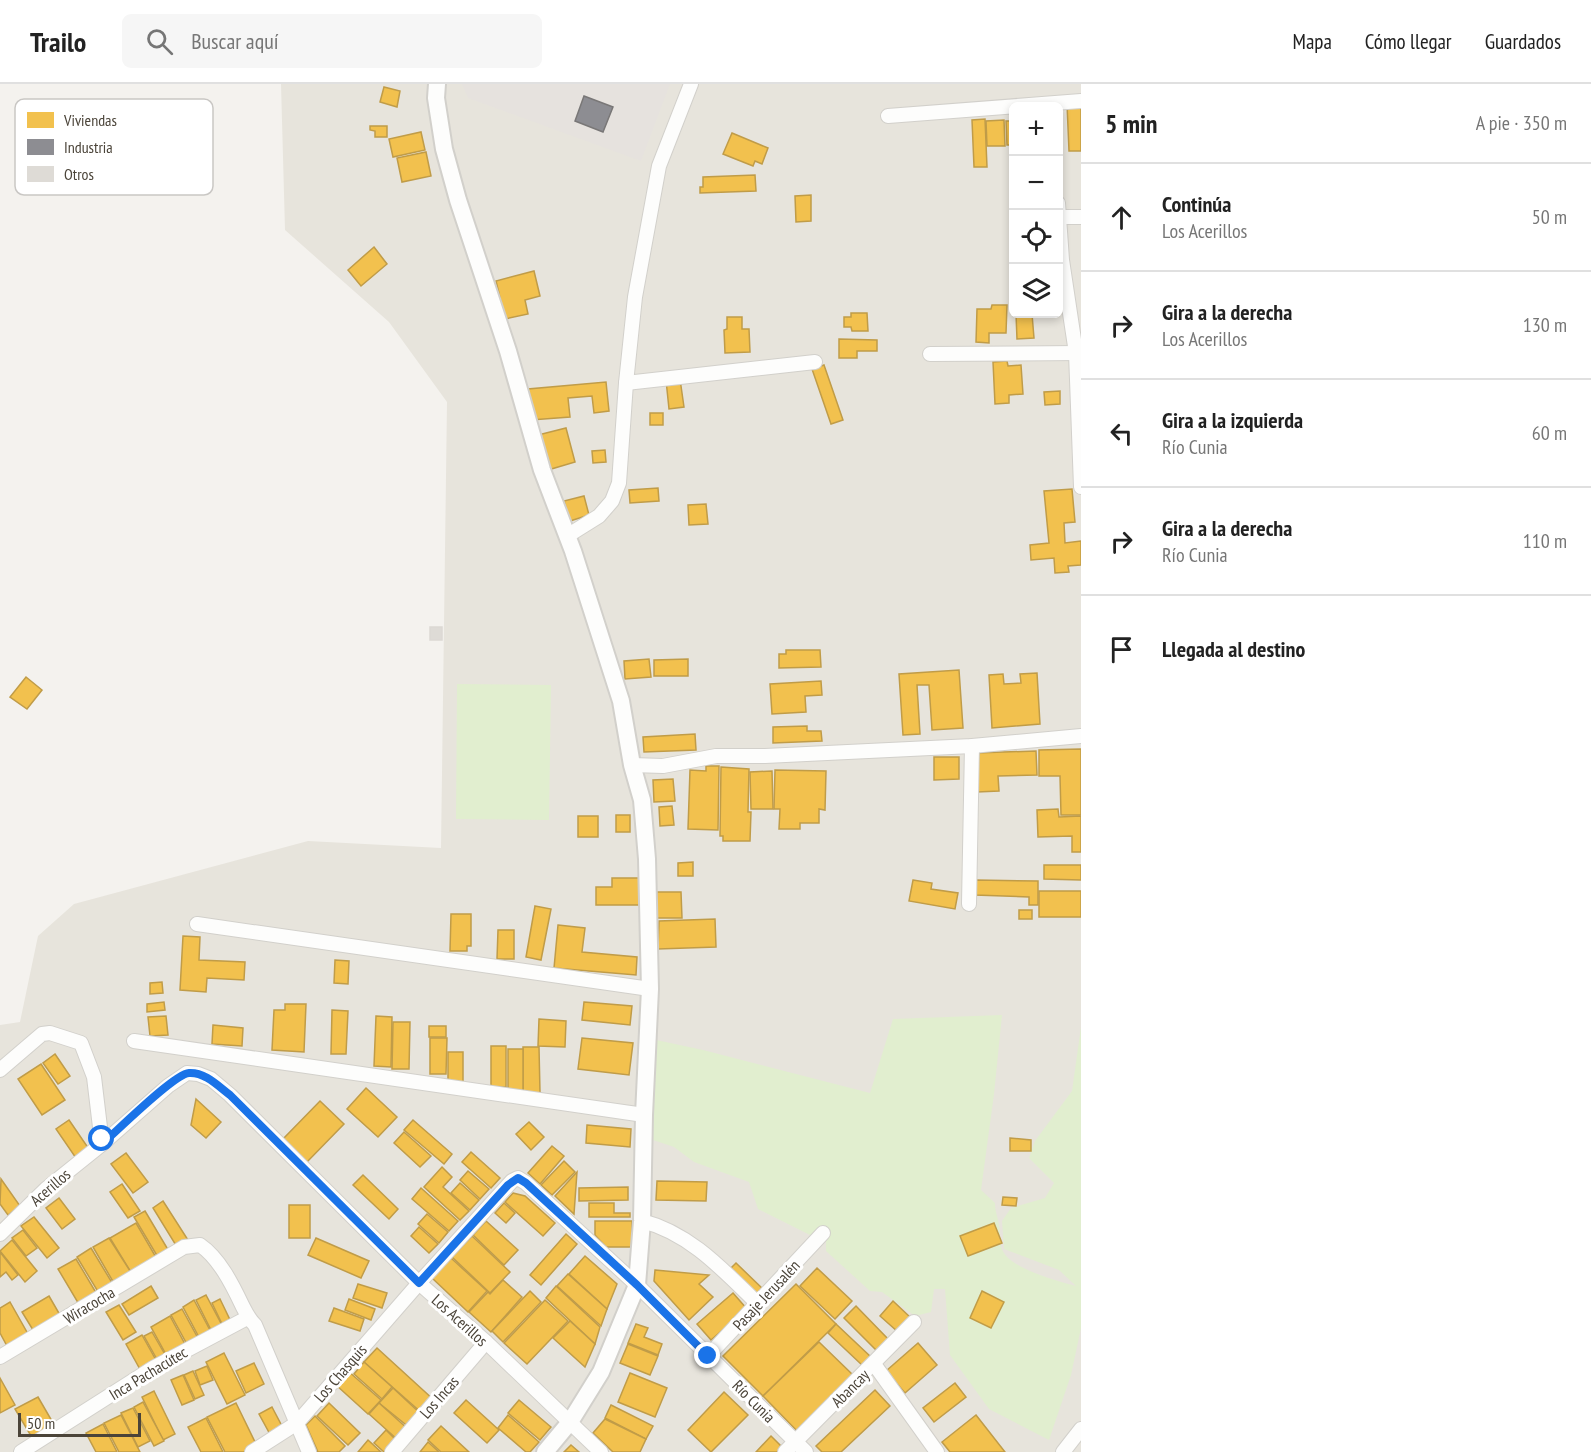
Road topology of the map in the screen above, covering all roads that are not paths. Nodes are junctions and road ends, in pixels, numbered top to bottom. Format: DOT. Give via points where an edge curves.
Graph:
graph roads {
  1 [pos="437,84"];
  2 [pos="691,84"];
  3 [pos="1081,101"];
  4 [pos="1063,103"];
  5 [pos="1009,108"];
  6 [pos="888,116"];
  7 [pos="1063,211"];
  8 [pos="1081,217"];
  9 [pos="1063,264"];
  10 [pos="1079,353"];
  11 [pos="930,354"];
  12 [pos="815,362"];
  13 [pos="626,383"];
  14 [pos="1081,477"];
  15 [pos="1081,487"];
  16 [pos="567,536"];
  17 [pos="1081,735"];
  18 [pos="972,746"];
  19 [pos="632,765"];
  20 [pos="969,904"];
  21 [pos="196,924"];
  22 [pos="650,989"];
  23 [pos="134,1041"];
  24 [pos="0,1070"];
  25 [pos="644,1115"];
  26 [pos="102,1144"];
  27 [pos="642,1221"];
  28 [pos="824,1233"];
  29 [pos="0,1234"];
  30 [pos="419,1283"];
  31 [pos="637,1285"];
  32 [pos="758,1304"];
  33 [pos="248,1318"];
  34 [pos="914,1323"];
  35 [pos="486,1342"];
  36 [pos="708,1356"];
  37 [pos="0,1357"];
  38 [pos="874,1364"];
  39 [pos="570,1422"];
  40 [pos="297,1423"];
  41 [pos="1081,1429"];
  42 [pos="795,1442"];
  43 [pos="21,1452"];
  44 [pos="252,1452"];
  45 [pos="309,1452"];
  46 [pos="392,1452"];
  47 [pos="545,1452"];
  48 [pos="601,1452"];
  49 [pos="785,1452"];
  50 [pos="806,1452"];
  51 [pos="937,1452"];
  52 [pos="1063,1452"];
  1 -- 16 [label="street" via="444,149 458,200 542,470"];
  2 -- 13 [label="street" via="659,166 635,297"];
  3 -- 4 [label="street"];
  5 -- 6 [label="street"];
  7 -- 8 [label="street"];
  9 -- 10 [label="street"];
  10 -- 11 [label="street"];
  10 -- 14 [label="street"];
  12 -- 13 [label="street"];
  13 -- 16 [label="street" via="619,483 612,501 599,516"];
  14 -- 15 [label="street"];
  16 -- 19 [label="street" via="621,701"];
  17 -- 18 [label="street"];
  18 -- 19 [label="street" via="716,756 663,766"];
  18 -- 20 [label="street"];
  19 -- 22 [label="street" via="642,800 647,859"];
  21 -- 22 [label="street"];
  22 -- 25 [label="street"];
  23 -- 25 [label="street"];
  24 -- 26 [label="street" via="42,1034 81,1043 94,1077"];
  25 -- 27 [label="street"];
  26 -- 29 [label="street, Acerillos" via="46,1189"];
  26 -- 30 [label="street, Los Acerillos" via="187,1073 210,1079"];
  27 -- 31 [label="street"];
  27 -- 32 [label="street" via="655,1224 695,1247"];
  28 -- 32 [label="street, Pasaje Jerusalén"];
  30 -- 31 [label="street, Río Cunia" via="518,1178"];
  30 -- 35 [label="street, Los Acerillos"];
  30 -- 40 [label="street, Los Chasquis"];
  31 -- 36 [label="street, Río Cunia"];
  31 -- 39 [label="street" via="601,1372"];
  32 -- 36 [label="street, Pasaje Jerusalén"];
  33 -- 37 [label="street, Wiracocha" via="214,1257 200,1245 191,1245"];
  33 -- 40 [label="street" via="258,1330"];
  33 -- 43 [label="street, Inca Pachacútec" via="153,1368"];
  34 -- 38 [label="street, Abancay"];
  35 -- 39 [label="street, Los Acerillos"];
  35 -- 46 [label="street, Los Incas"];
  36 -- 42 [label="street, Río Cunia"];
  38 -- 42 [label="street, Abancay"];
  38 -- 51 [label="street"];
  39 -- 47 [label="street"];
  39 -- 48 [label="street, Los Acerillos"];
  40 -- 44 [label="street, Los Chasquis"];
  40 -- 45 [label="street"];
  41 -- 52 [label="street"];
  42 -- 49 [label="street, Abancay"];
  42 -- 50 [label="street, Río Cunia"];
}
